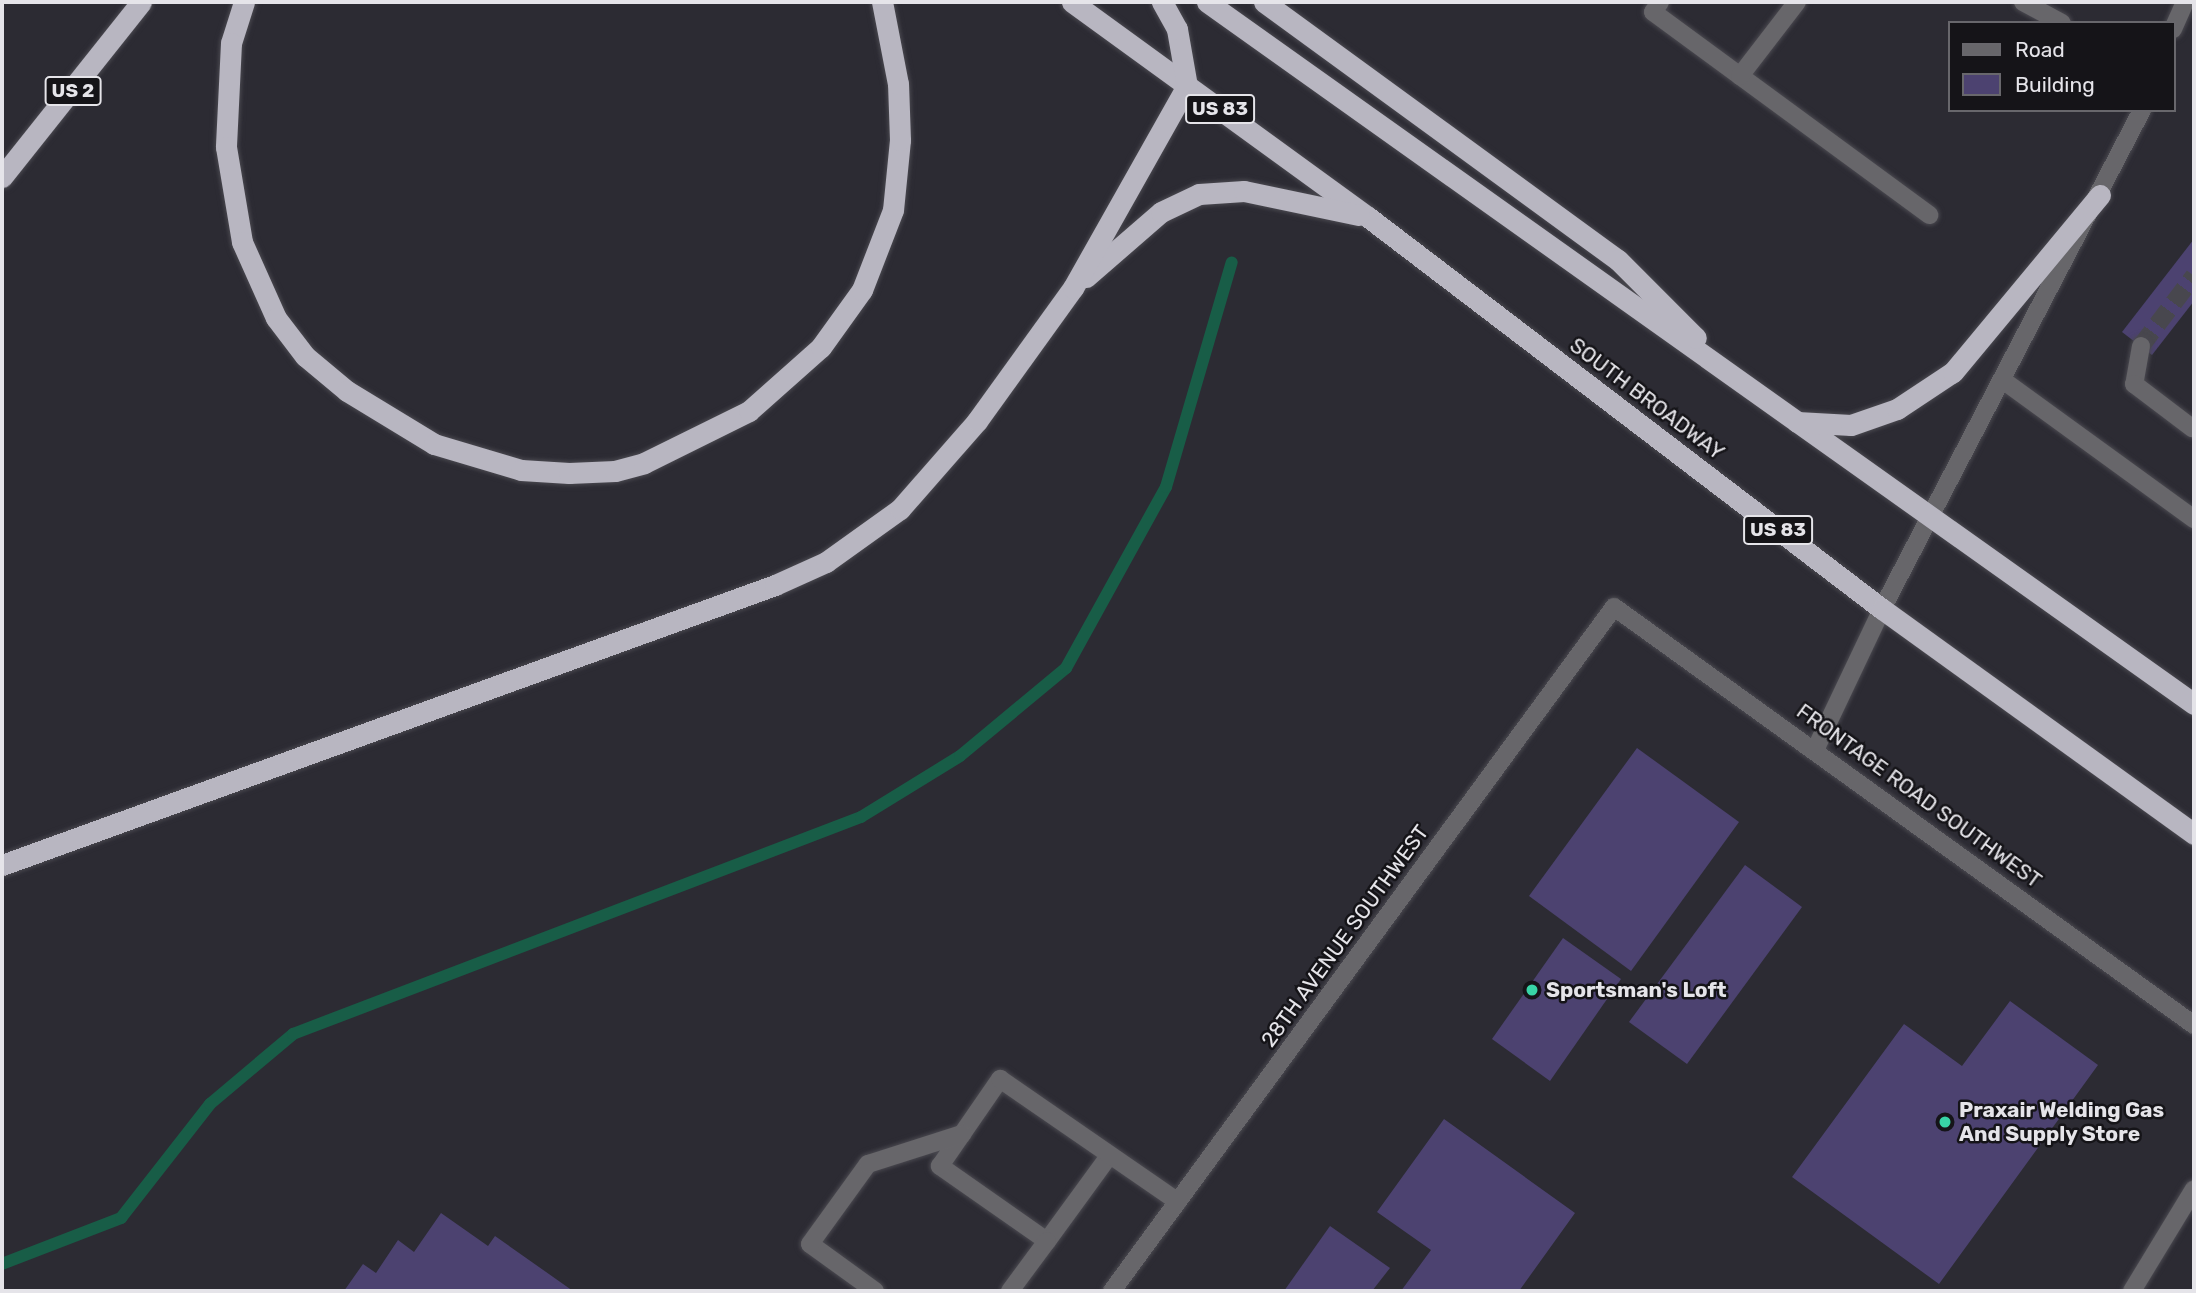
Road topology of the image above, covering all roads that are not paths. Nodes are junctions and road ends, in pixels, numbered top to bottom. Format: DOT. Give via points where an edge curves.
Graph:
graph roads {
  1 [pos="141,2"];
  2 [pos="244,2"];
  3 [pos="882,2"];
  4 [pos="1072,2"];
  5 [pos="1162,2"];
  6 [pos="1207,2"];
  7 [pos="1264,2"];
  8 [pos="1660,2"];
  9 [pos="1797,2"];
  10 [pos="2023,2"];
  11 [pos="2185,2"];
  12 [pos="2058,21"];
  13 [pos="2175,24"];
  14 [pos="1740,76"];
  15 [pos="1187,86"];
  16 [pos="2141,112"];
  17 [pos="2,177"];
  18 [pos="2101,195"];
  19 [pos="1929,215"];
  20 [pos="1368,216"];
  21 [pos="1073,288"];
  22 [pos="2141,346"];
  23 [pos="1740,381"];
  24 [pos="2004,381"];
  25 [pos="1797,422"];
  26 [pos="2194,427"];
  27 [pos="1933,517"];
  28 [pos="2194,519"];
  29 [pos="1614,607"];
  30 [pos="1882,609"];
  31 [pos="2194,704"];
  32 [pos="1816,748"];
  33 [pos="2194,834"];
  34 [pos="2,865"];
  35 [pos="2194,1025"];
  36 [pos="962,1134"];
  37 [pos="1109,1156"];
  38 [pos="2194,1189"];
  39 [pos="1178,1202"];
  40 [pos="1047,1241"];
  41 [pos="875,1291"];
  42 [pos="1010,1291"];
  43 [pos="1112,1291"];
  44 [pos="2132,1291"];
  1 -- 17 [label="highway, US 2"];
  2 -- 3 [label="highway" via="231,43 226,147 242,242 276,318 306,356 347,391 434,444 521,470 569,473 615,471 644,463 749,411 821,347 862,290 893,210 900,140 898,84"];
  4 -- 15 [label="highway, SOUTH BROADWAY / US 83"];
  5 -- 15 [label="highway" via="1177,29"];
  6 -- 23 [label="highway"];
  7 -- 23 [label="highway" via="1618,260"];
  8 -- 14 [label="street" via="1653,12"];
  9 -- 14 [label="street"];
  10 -- 12 [label="street"];
  11 -- 13 [label="street"];
  14 -- 19 [label="street"];
  15 -- 20 [label="highway, SOUTH BROADWAY / US 83"];
  15 -- 21 [label="highway"];
  16 -- 18 [label="street"];
  18 -- 24 [label="street"];
  18 -- 25 [label="highway" via="1953,372 1897,409 1851,425"];
  20 -- 21 [label="highway" via="1244,191 1199,194 1161,212"];
  20 -- 30 [label="highway, SOUTH BROADWAY / US 83"];
  21 -- 34 [label="highway" via="977,421 900,509 826,562 704,612"];
  22 -- 26 [label="street" via="2134,384"];
  23 -- 25 [label="highway"];
  24 -- 27 [label="street"];
  24 -- 28 [label="street"];
  25 -- 27 [label="highway"];
  27 -- 30 [label="street"];
  27 -- 31 [label="highway"];
  29 -- 32 [label="street, FRONTAGE ROAD SOUTHWEST"];
  29 -- 39 [label="street, 28TH AVENUE SOUTHWEST"];
  30 -- 32 [label="street"];
  30 -- 33 [label="highway, SOUTH BROADWAY / US 83"];
  32 -- 35 [label="street, FRONTAGE ROAD SOUTHWEST"];
  36 -- 37 [label="street" via="1000,1079"];
  36 -- 40 [label="street" via="940,1166"];
  36 -- 41 [label="street" via="868,1164 810,1244"];
  37 -- 39 [label="street"];
  37 -- 40 [label="street"];
  38 -- 44 [label="street"];
  39 -- 43 [label="street, 28TH AVENUE SOUTHWEST"];
  40 -- 42 [label="street"];
}
